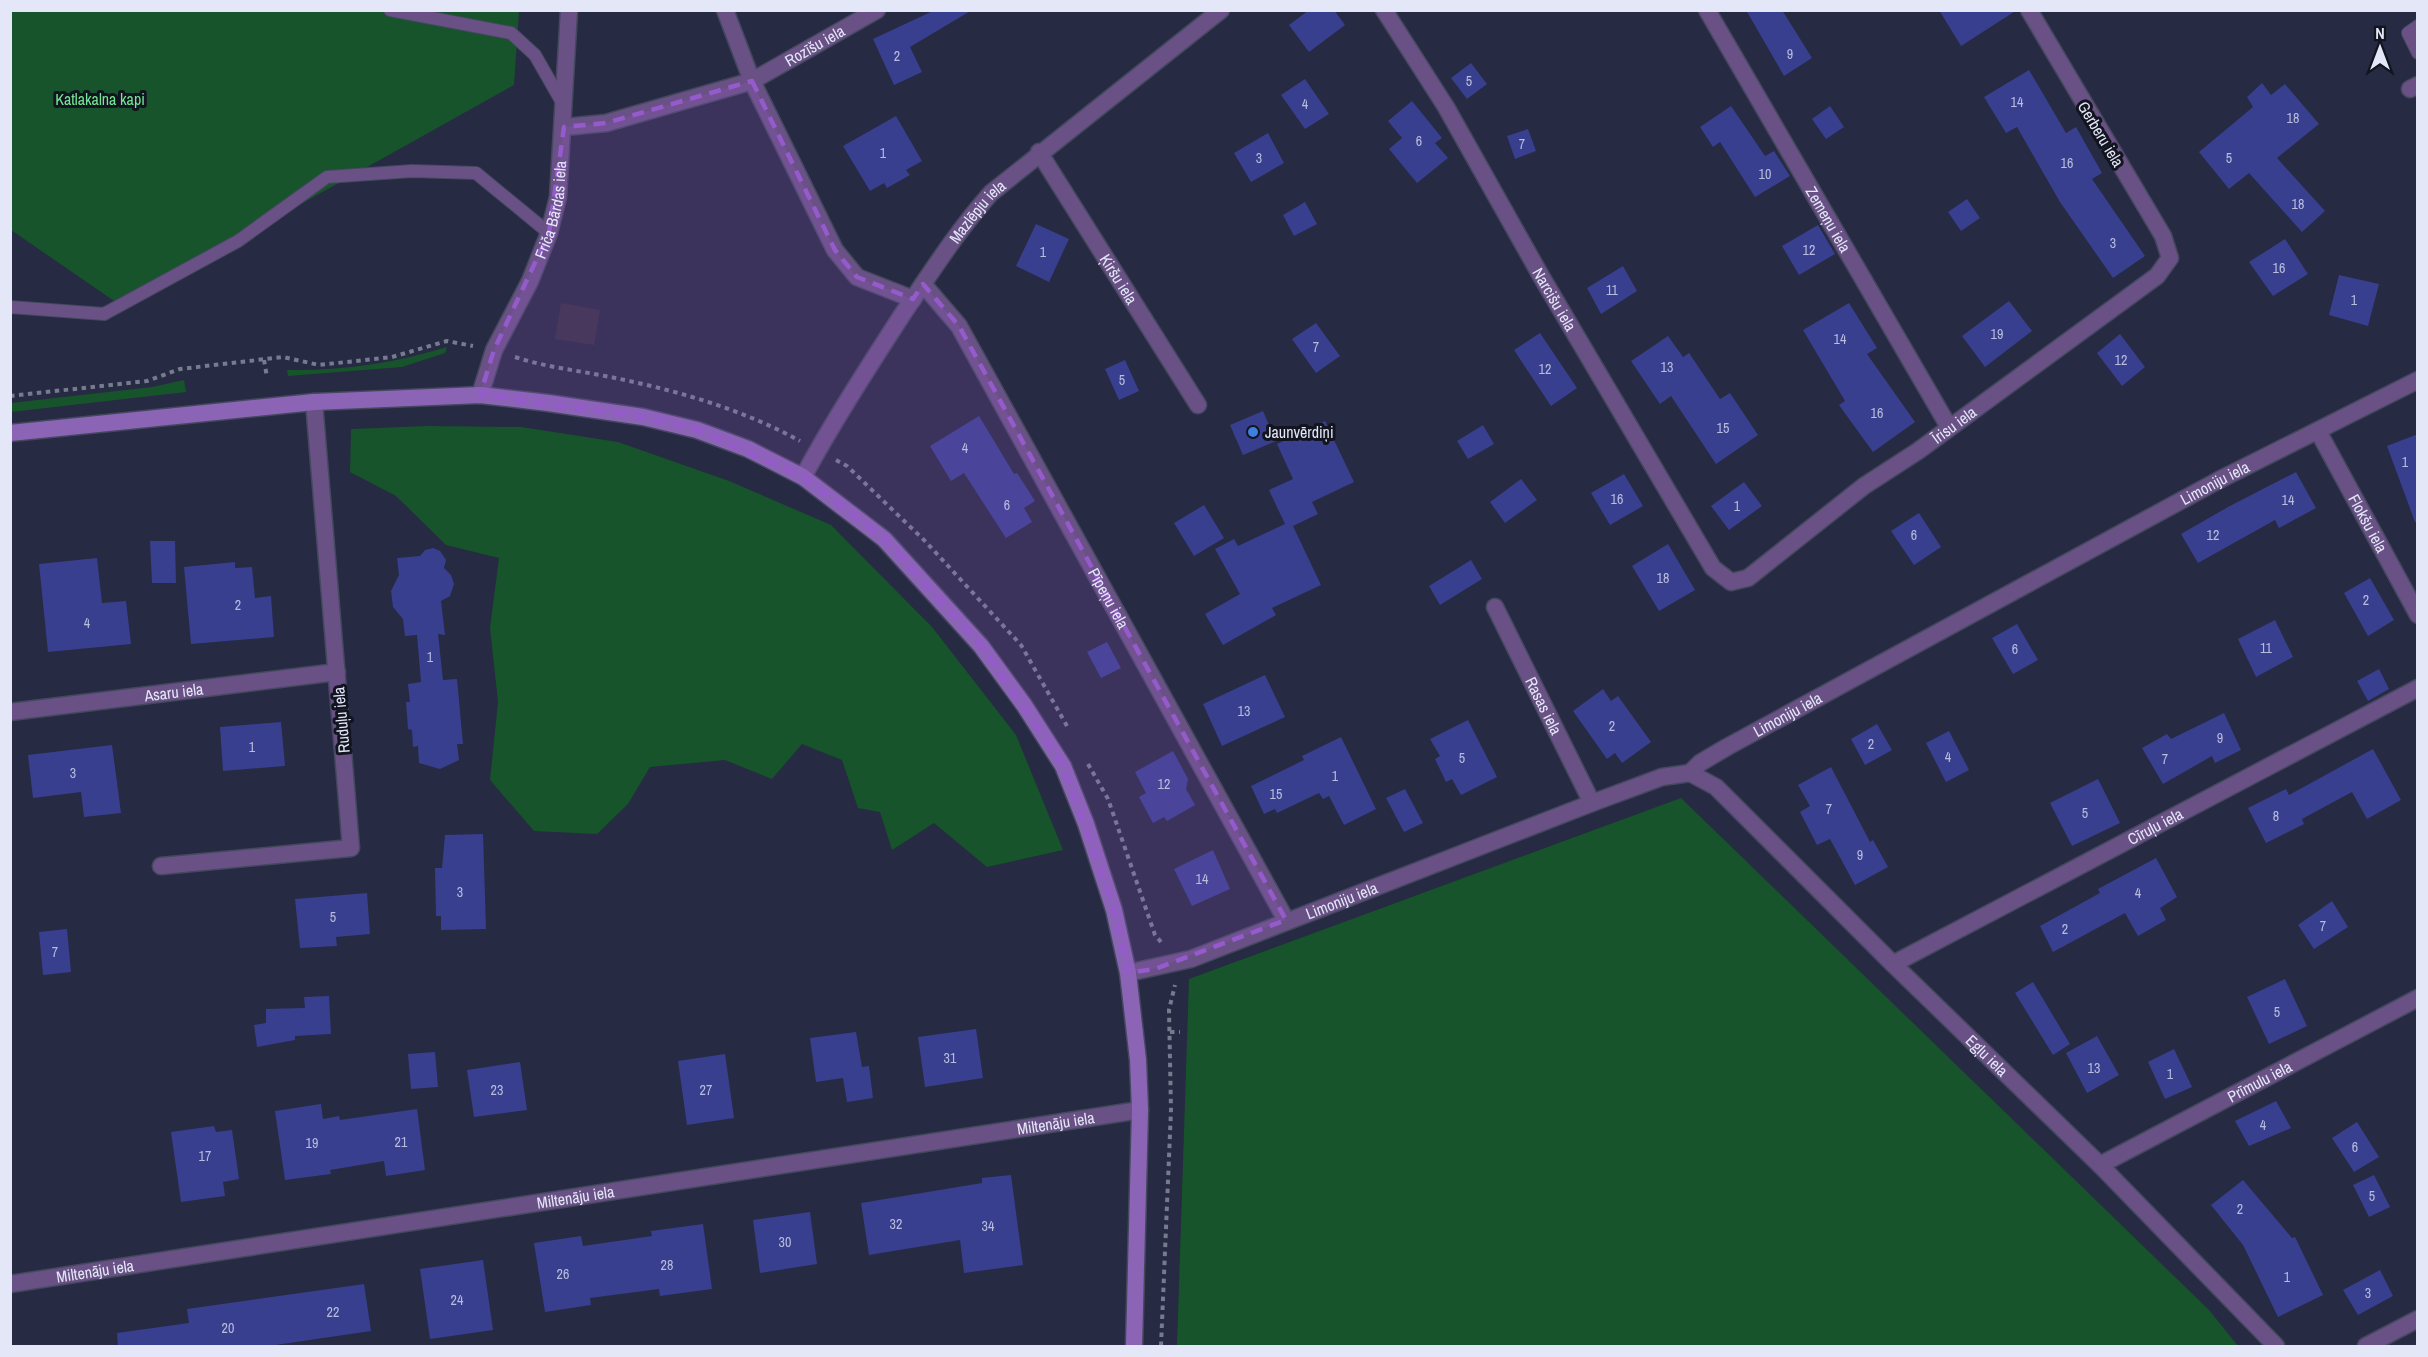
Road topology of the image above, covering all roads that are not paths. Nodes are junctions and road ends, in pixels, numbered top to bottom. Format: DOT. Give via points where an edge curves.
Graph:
graph roads {
  1 [pos="390,10"];
  2 [pos="569,10"];
  3 [pos="725,10"];
  4 [pos="877,10"];
  5 [pos="1221,10"];
  6 [pos="1384,10"];
  7 [pos="1707,10"];
  8 [pos="2029,10"];
  9 [pos="433,15"];
  10 [pos="2418,26"];
  11 [pos="2418,53"];
  12 [pos="752,81"];
  13 [pos="564,106"];
  14 [pos="564,127"];
  15 [pos="1039,152"];
  16 [pos="549,233"];
  17 [pos="2170,258"];
  18 [pos="923,284"];
  19 [pos="913,299"];
  20 [pos="10,307"];
  21 [pos="2418,380"];
  22 [pos="480,395"];
  23 [pos="314,402"];
  24 [pos="1198,405"];
  25 [pos="1949,427"];
  26 [pos="2318,431"];
  27 [pos="10,433"];
  28 [pos="802,477"];
  29 [pos="1731,582"];
  30 [pos="1495,607"];
  31 [pos="2418,615"];
  32 [pos="337,672"];
  33 [pos="2418,688"];
  34 [pos="10,712"];
  35 [pos="1690,773"];
  36 [pos="1592,803"];
  37 [pos="161,866"];
  38 [pos="1286,921"];
  39 [pos="1893,964"];
  40 [pos="1128,973"];
  41 [pos="2418,998"];
  42 [pos="1140,1110"];
  43 [pos="2100,1165"];
  44 [pos="10,1284"];
  45 [pos="2418,1319"];
  46 [pos="1134,1347"];
  47 [pos="2276,1347"];
  48 [pos="2366,1347"];
  1 -- 9 [label="lane"];
  2 -- 13 [label="street, Friča Bārdas iela"];
  3 -- 12 [label="street"];
  4 -- 12 [label="street, Rozīšu iela"];
  5 -- 15 [label="street, Mazlēpju iela"];
  6 -- 29 [label="street, Narcišu iela" via="1446,107 1713,568"];
  7 -- 25 [label="street, Zemeņu iela"];
  8 -- 17 [label="street, Gerberu iela" via="2163,236"];
  9 -- 13 [label="lane" via="511,33 535,55"];
  10 -- 11 [label="lane" via="2408,33"];
  12 -- 14 [label="street, Rozīšu iela" via="606,123"];
  12 -- 19 [label="street" via="835,250 857,277"];
  13 -- 14 [label="street, Friča Bārdas iela"];
  14 -- 16 [label="street, Friča Bārdas iela" via="558,197"];
  15 -- 18 [label="street, Mazlēpju iela" via="991,193 963,225"];
  15 -- 24 [label="street, Ķiršu iela"];
  16 -- 20 [label="lane" via="476,173 412,171 327,177 238,241 104,314"];
  16 -- 22 [label="street, Friča Bārdas iela" via="530,281 494,350"];
  17 -- 25 [label="street, Īrisu iela" via="2157,276"];
  18 -- 19 [label="street, Mazlēpju iela"];
  18 -- 38 [label="street, Pīpeņu iela" via="959,326"];
  19 -- 28 [label="street, Mazlēpju iela"];
  21 -- 26 [label="street, Limoniju iela"];
  22 -- 23 [label="main road"];
  22 -- 28 [label="main road" via="643,417 697,430 748,449"];
  23 -- 27 [label="main road"];
  23 -- 32 [label="street, Ruduļu iela"];
  25 -- 29 [label="street, Īrisu iela" via="1864,486 1748,578"];
  26 -- 31 [label="street, Flokšu iela"];
  26 -- 35 [label="street, Limoniju iela" via="2219,480 1748,736 1700,763"];
  28 -- 40 [label="main road" via="884,539 981,646 1024,705 1062,766 1086,824 1114,910"];
  30 -- 36 [label="street, Rasas iela"];
  32 -- 34 [label="street, Asaru iela"];
  32 -- 37 [label="street, Ruduļu iela" via="351,848"];
  33 -- 39 [label="street, Cīruļu iela"];
  35 -- 36 [label="street, Limoniju iela" via="1662,777"];
  35 -- 39 [label="street, Egļu iela" via="1716,787"];
  36 -- 38 [label="street, Limoniju iela"];
  38 -- 40 [label="street, Limoniju iela" via="1172,964"];
  39 -- 43 [label="street, Egļu iela"];
  40 -- 42 [label="main road"];
  41 -- 43 [label="street, Prīmulu iela"];
  42 -- 44 [label="street, Miltenāju iela"];
  42 -- 46 [label="main road"];
  43 -- 47 [label="street, Egļu iela"];
  45 -- 48 [label="street"];
}
